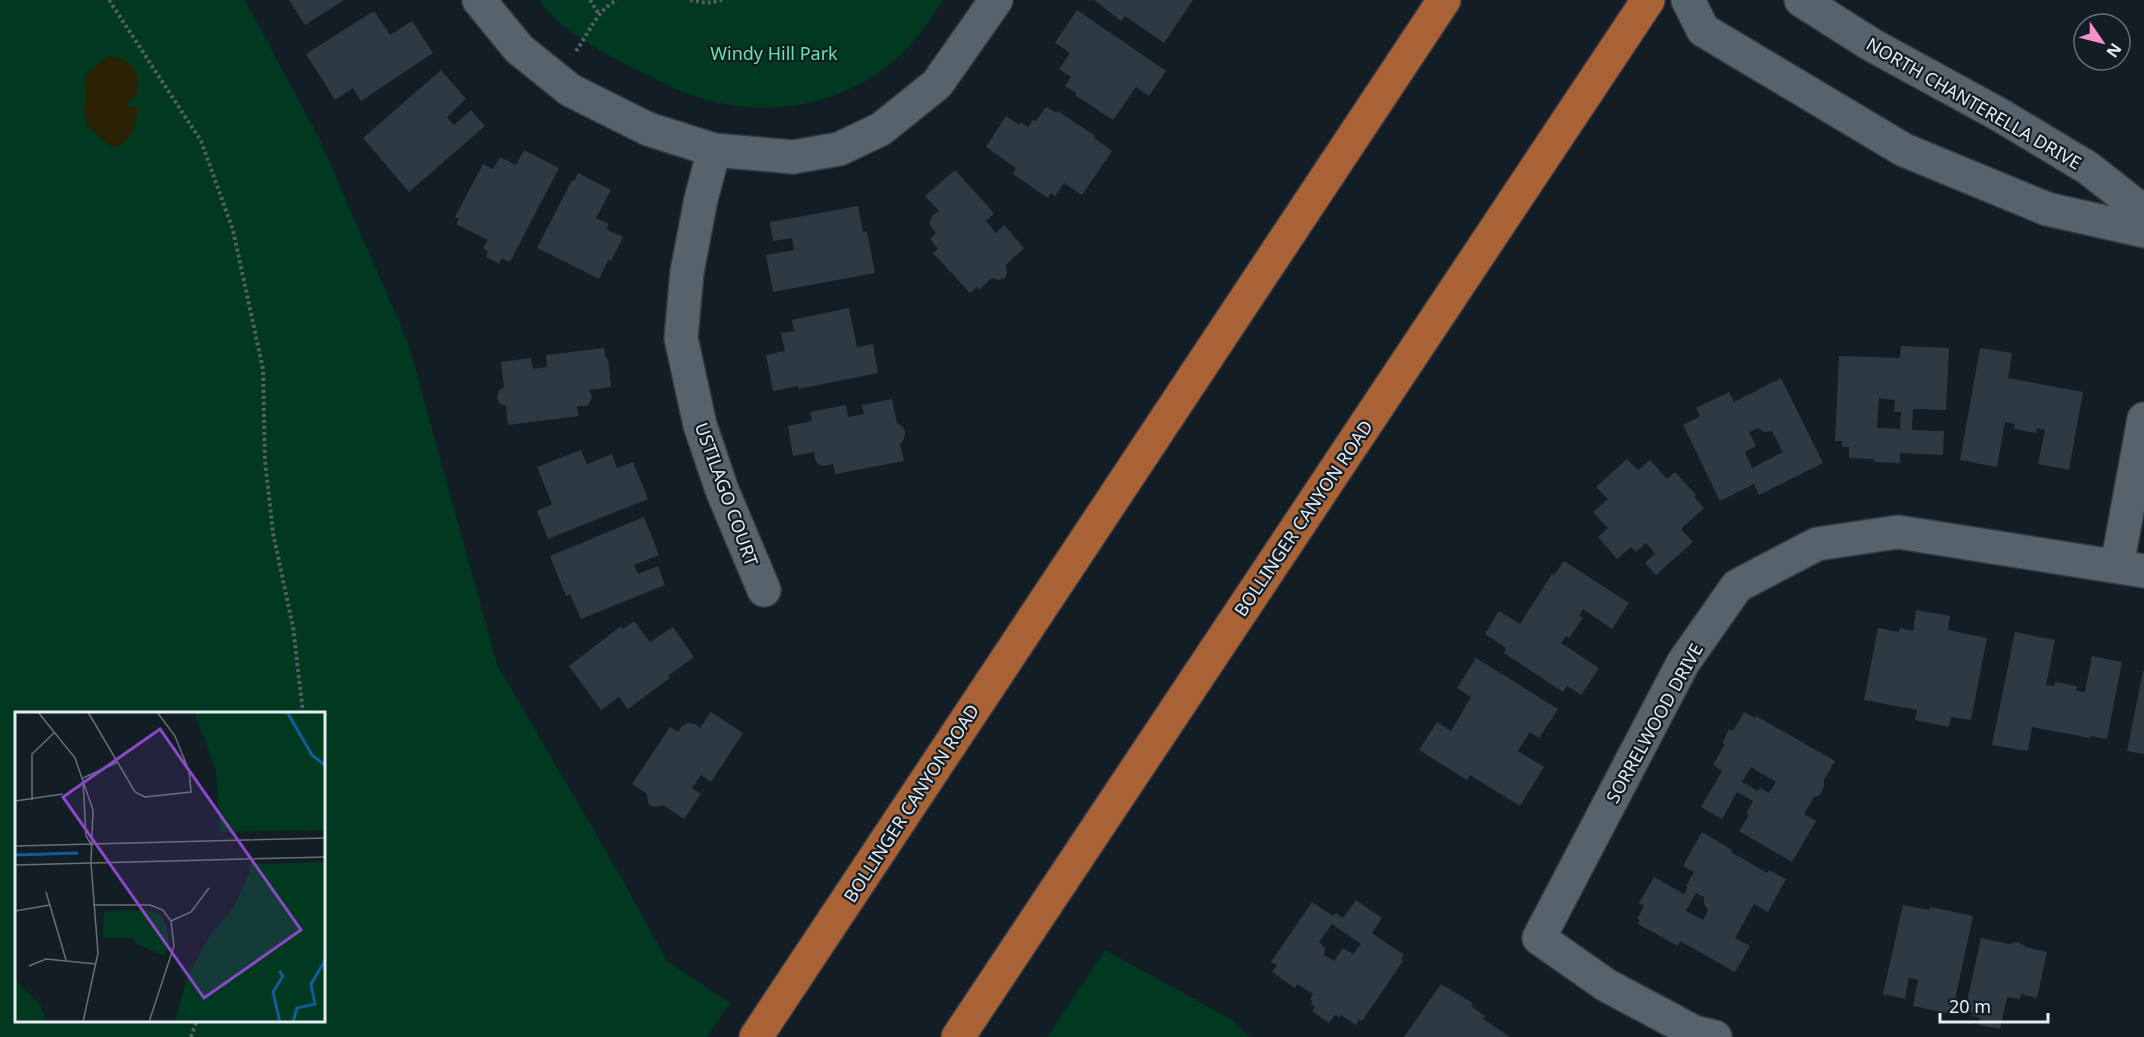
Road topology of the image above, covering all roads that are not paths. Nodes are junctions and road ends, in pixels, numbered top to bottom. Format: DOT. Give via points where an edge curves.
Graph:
graph roads {
  1 [pos="479,0"];
  2 [pos="996,0"];
  3 [pos="1444,0"];
  4 [pos="1648,0"];
  5 [pos="1688,0"];
  6 [pos="1801,0"];
  7 [pos="714,150"];
  8 [pos="2144,212"];
  9 [pos="2144,231"];
  10 [pos="2144,419"];
  11 [pos="2130,568"];
  12 [pos="764,590"];
  13 [pos="756,1037"];
  14 [pos="958,1037"];
  15 [pos="1714,1037"];
  1 -- 7 [label="street" via="519,49 570,90 648,129"];
  2 -- 7 [label="street" via="937,84 881,129 839,149 794,157"];
  3 -- 13 [label="main road, BOLLINGER CANYON ROAD"];
  4 -- 14 [label="main road, BOLLINGER CANYON ROAD"];
  5 -- 9 [label="street" via="1703,30 1904,150 2047,209"];
  6 -- 8 [label="street, NORTH CHANTERELLA DRIVE" via="2088,168"];
  7 -- 12 [label="street, USTILAGO COURT" via="687,272 681,338 700,424 722,490"];
  10 -- 11 [label="street"];
  11 -- 15 [label="street, SORRELWOOD DRIVE" via="1898,532 1818,544 1737,586 1683,663 1539,938 1606,985 1694,1032"];
}
